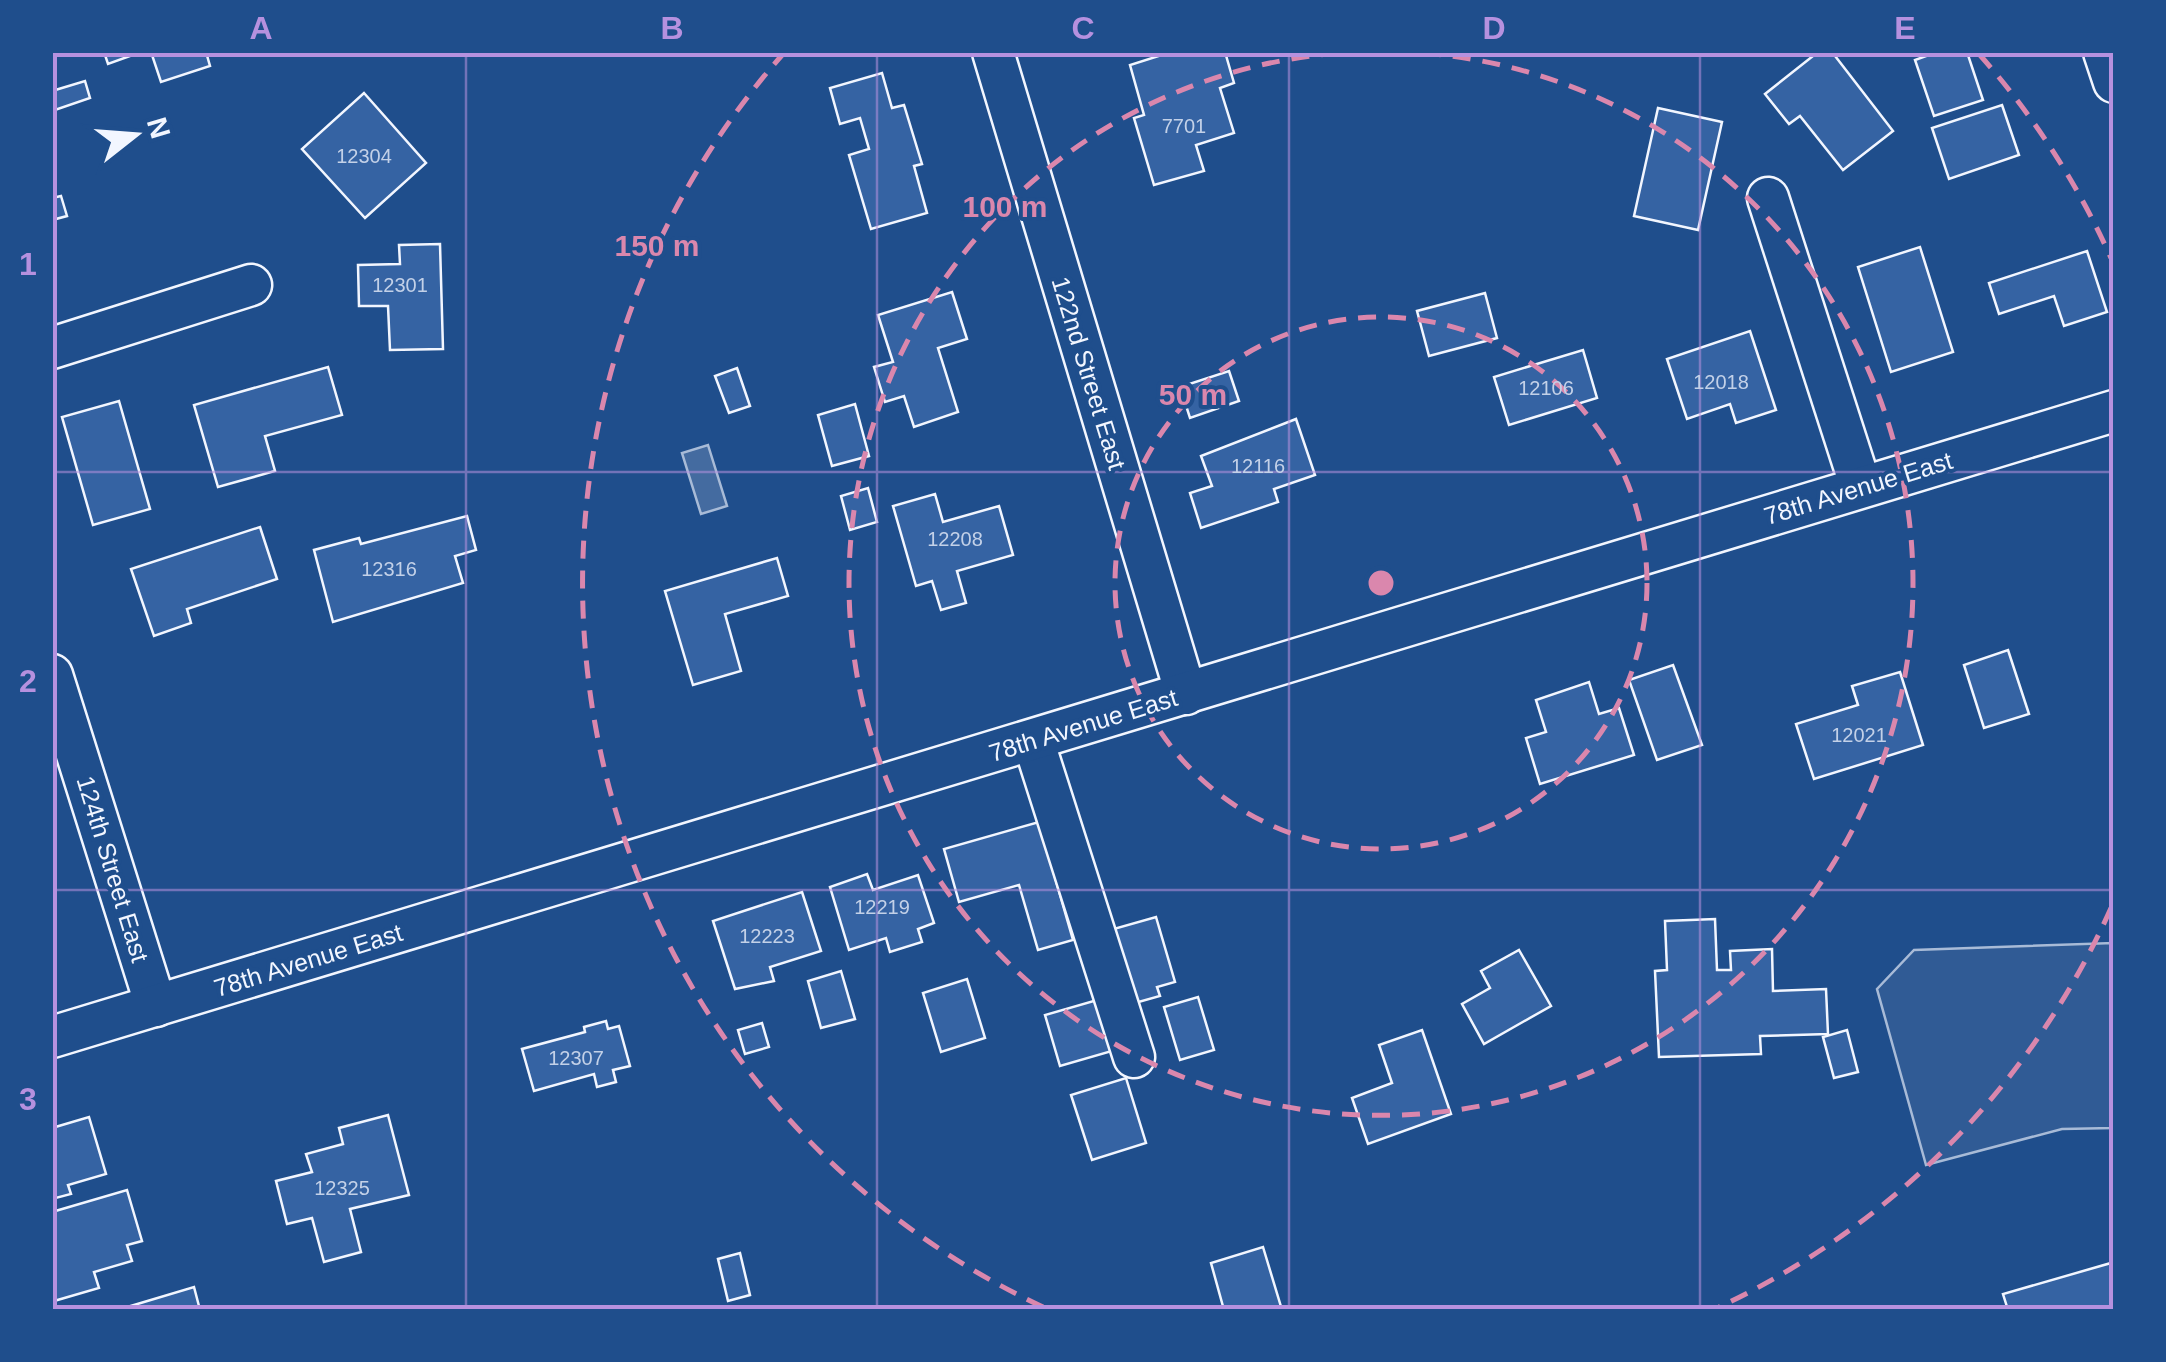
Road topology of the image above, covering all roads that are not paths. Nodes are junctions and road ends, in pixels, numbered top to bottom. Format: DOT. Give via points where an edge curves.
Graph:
graph roads {
  1 [pos="993,52"];
  2 [pos="2104,52"];
  3 [pos="2114,82"];
  4 [pos="1768,198"];
  5 [pos="251,285"];
  6 [pos="52,348"];
  7 [pos="2114,411"];
  8 [pos="1861,486"];
  9 [pos="52,675"];
  10 [pos="1186,694"];
  11 [pos="1033,740"];
  12 [pos="156,1006"];
  13 [pos="52,1038"];
  14 [pos="1134,1057"];
  1 -- 10 [label="street, 122nd Street East"];
  2 -- 3 [label="street"];
  4 -- 8 [label="street"];
  5 -- 6 [label="street"];
  7 -- 8 [label="street, 78th Avenue East"];
  8 -- 10 [label="street, 78th Avenue East"];
  9 -- 12 [label="street, 124th Street East"];
  10 -- 11 [label="street, 78th Avenue East"];
  11 -- 12 [label="street, 78th Avenue East"];
  11 -- 14 [label="street"];
  12 -- 13 [label="street, 78th Avenue East"];
}
